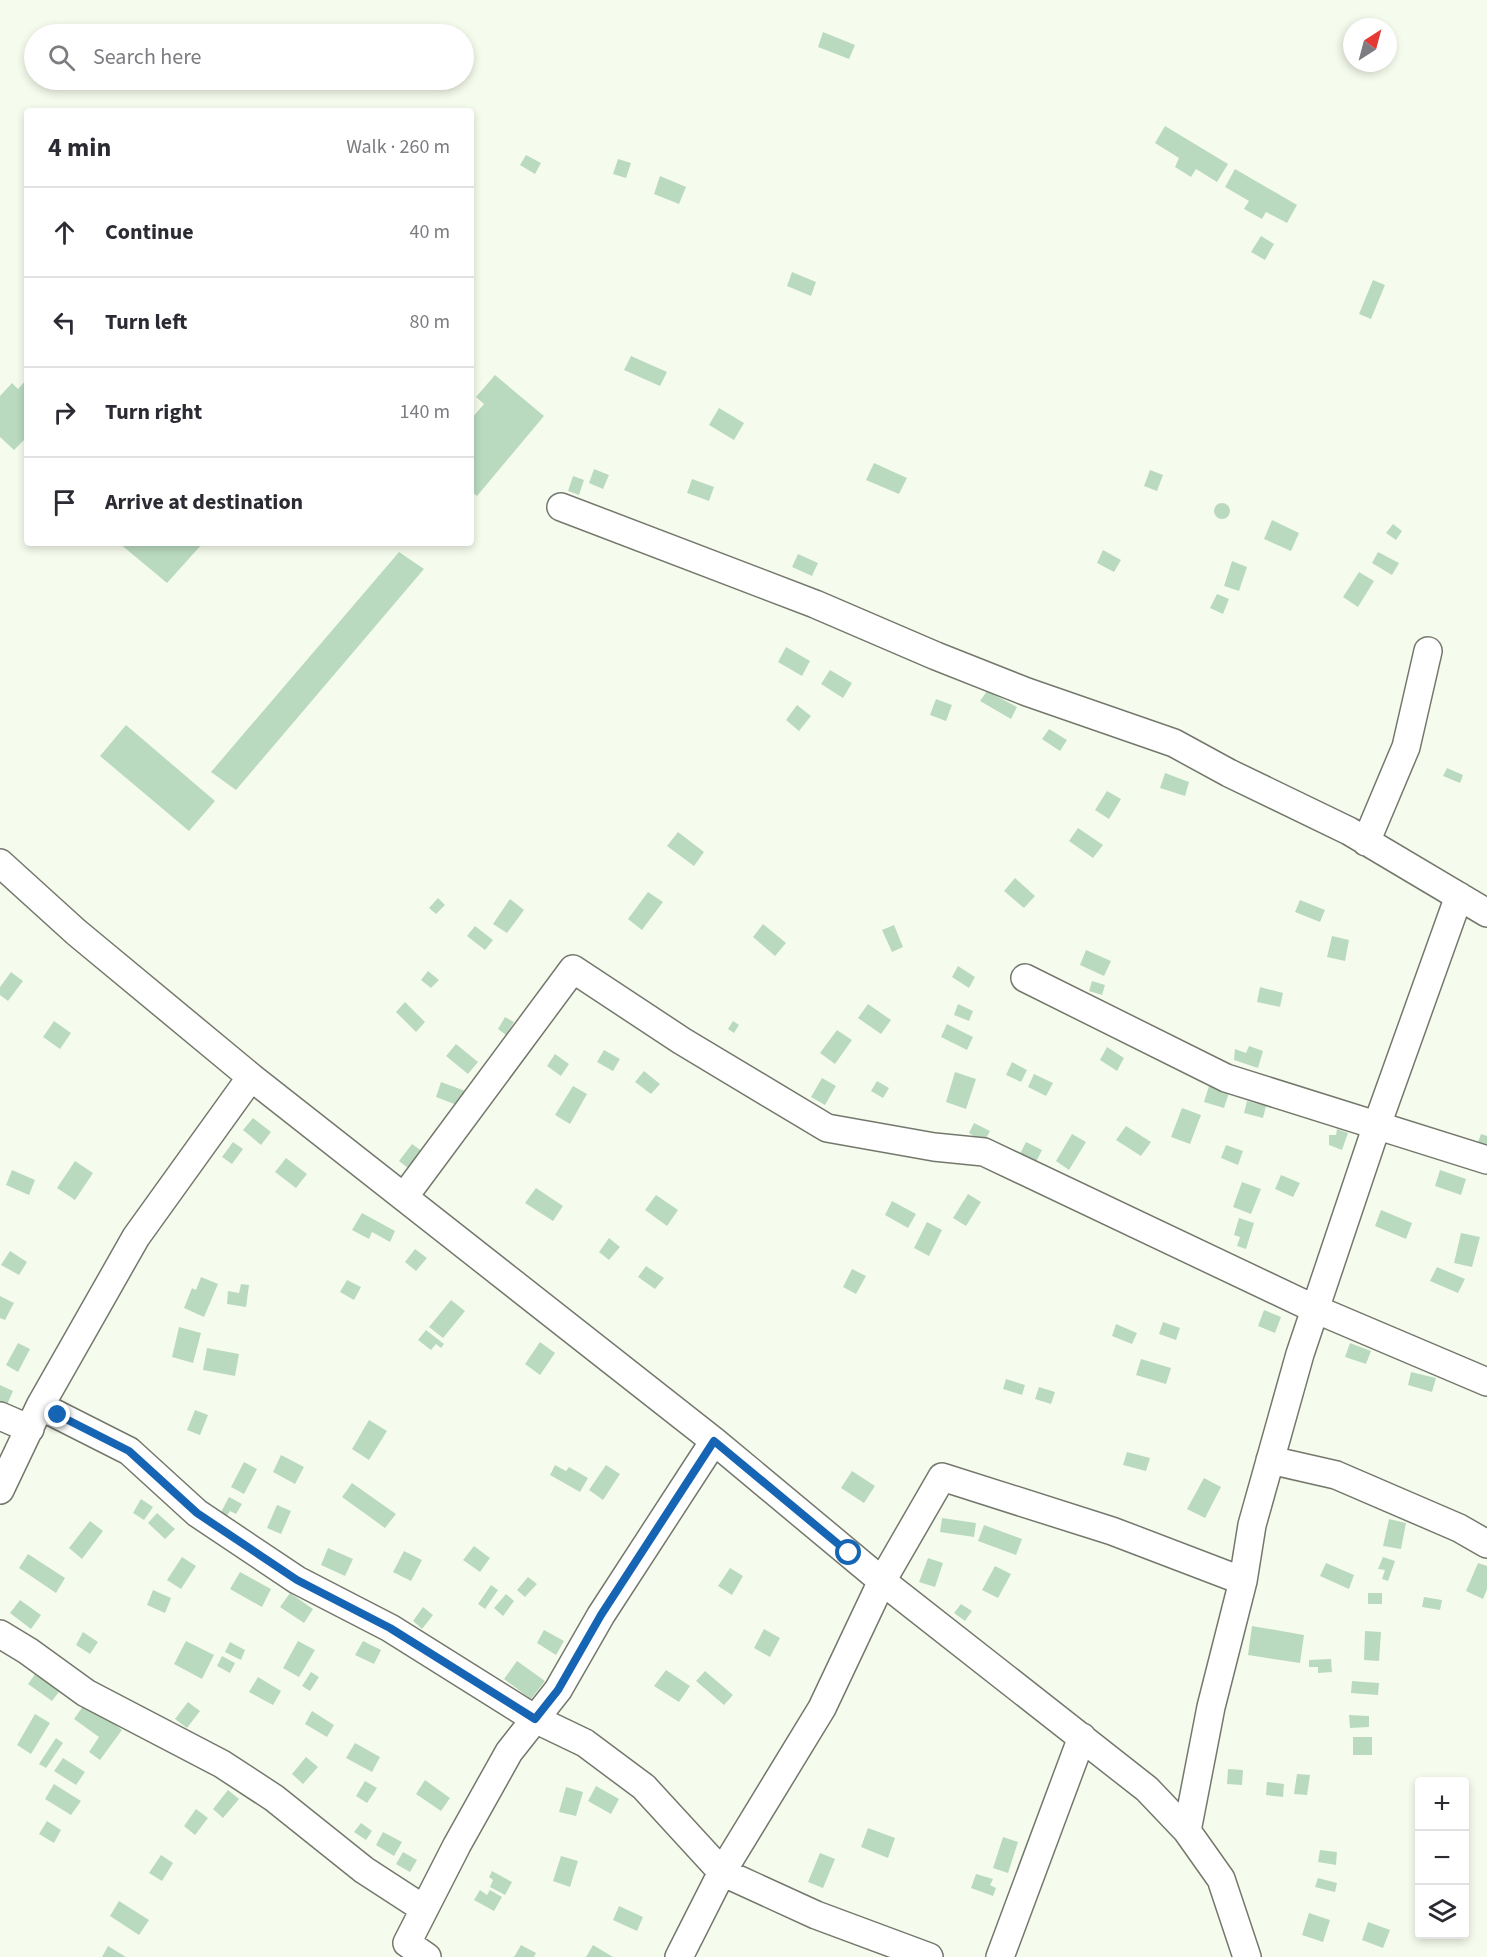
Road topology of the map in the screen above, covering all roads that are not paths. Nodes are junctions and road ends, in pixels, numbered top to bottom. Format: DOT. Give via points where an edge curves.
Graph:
graph roads {
  1 [pos="561,507"];
  2 [pos="1428,651"];
  3 [pos="1366,842"];
  4 [pos="0,862"];
  5 [pos="1459,896"];
  6 [pos="1487,913"];
  7 [pos="1025,978"];
  8 [pos="251,1077"];
  9 [pos="1377,1125"];
  10 [pos="1487,1160"];
  11 [pos="404,1197"];
  12 [pos="1315,1309"];
  13 [pos="1487,1382"];
  14 [pos="0,1416"];
  15 [pos="35,1418"];
  16 [pos="714,1441"];
  17 [pos="1270,1460"];
  18 [pos="0,1490"];
  19 [pos="1487,1544"];
  20 [pos="882,1581"];
  21 [pos="1243,1581"];
  22 [pos="0,1634"];
  23 [pos="535,1719"];
  24 [pos="1082,1737"];
  25 [pos="1187,1831"];
  26 [pos="722,1872"];
  27 [pos="424,1909"];
  28 [pos="408,1952"];
  29 [pos="679,1957"];
  30 [pos="929,1957"];
  31 [pos="1000,1957"];
  32 [pos="1247,1957"];
  1 -- 3 [label="street" via="815,604 1027,692 1174,743"];
  2 -- 3 [label="street" via="1406,747"];
  3 -- 5 [label="street"];
  4 -- 8 [label="street" via="76,932"];
  5 -- 6 [label="street"];
  5 -- 9 [label="street"];
  7 -- 9 [label="street" via="1226,1078"];
  8 -- 11 [label="street"];
  8 -- 15 [label="street" via="136,1237"];
  9 -- 10 [label="street"];
  9 -- 12 [label="street"];
  11 -- 12 [label="street" via="573,969 682,1041 827,1128 984,1152"];
  11 -- 16 [label="street"];
  12 -- 13 [label="street"];
  12 -- 17 [label="street"];
  14 -- 15 [label="street"];
  15 -- 18 [label="street"];
  15 -- 23 [label="street" via="129,1451 197,1513 297,1580 390,1628"];
  16 -- 20 [label="street"];
  16 -- 23 [label="street" via="601,1615 558,1690"];
  17 -- 19 [label="street" via="1336,1475"];
  17 -- 21 [label="street" via="1252,1525"];
  20 -- 21 [label="street" via="942,1477 1112,1531"];
  20 -- 24 [label="street"];
  20 -- 26 [label="street" via="822,1708"];
  21 -- 25 [label="street" via="1210,1707"];
  22 -- 27 [label="street" via="86,1693 222,1764 274,1798 364,1870"];
  23 -- 26 [label="street" via="585,1743 644,1787"];
  23 -- 27 [label="street" via="509,1752"];
  24 -- 25 [label="street" via="1147,1789"];
  24 -- 31 [label="street"];
  25 -- 32 [label="street" via="1221,1879"];
  26 -- 29 [label="street"];
  26 -- 30 [label="street" via="816,1915"];
  27 -- 28 [label="street"];
}
